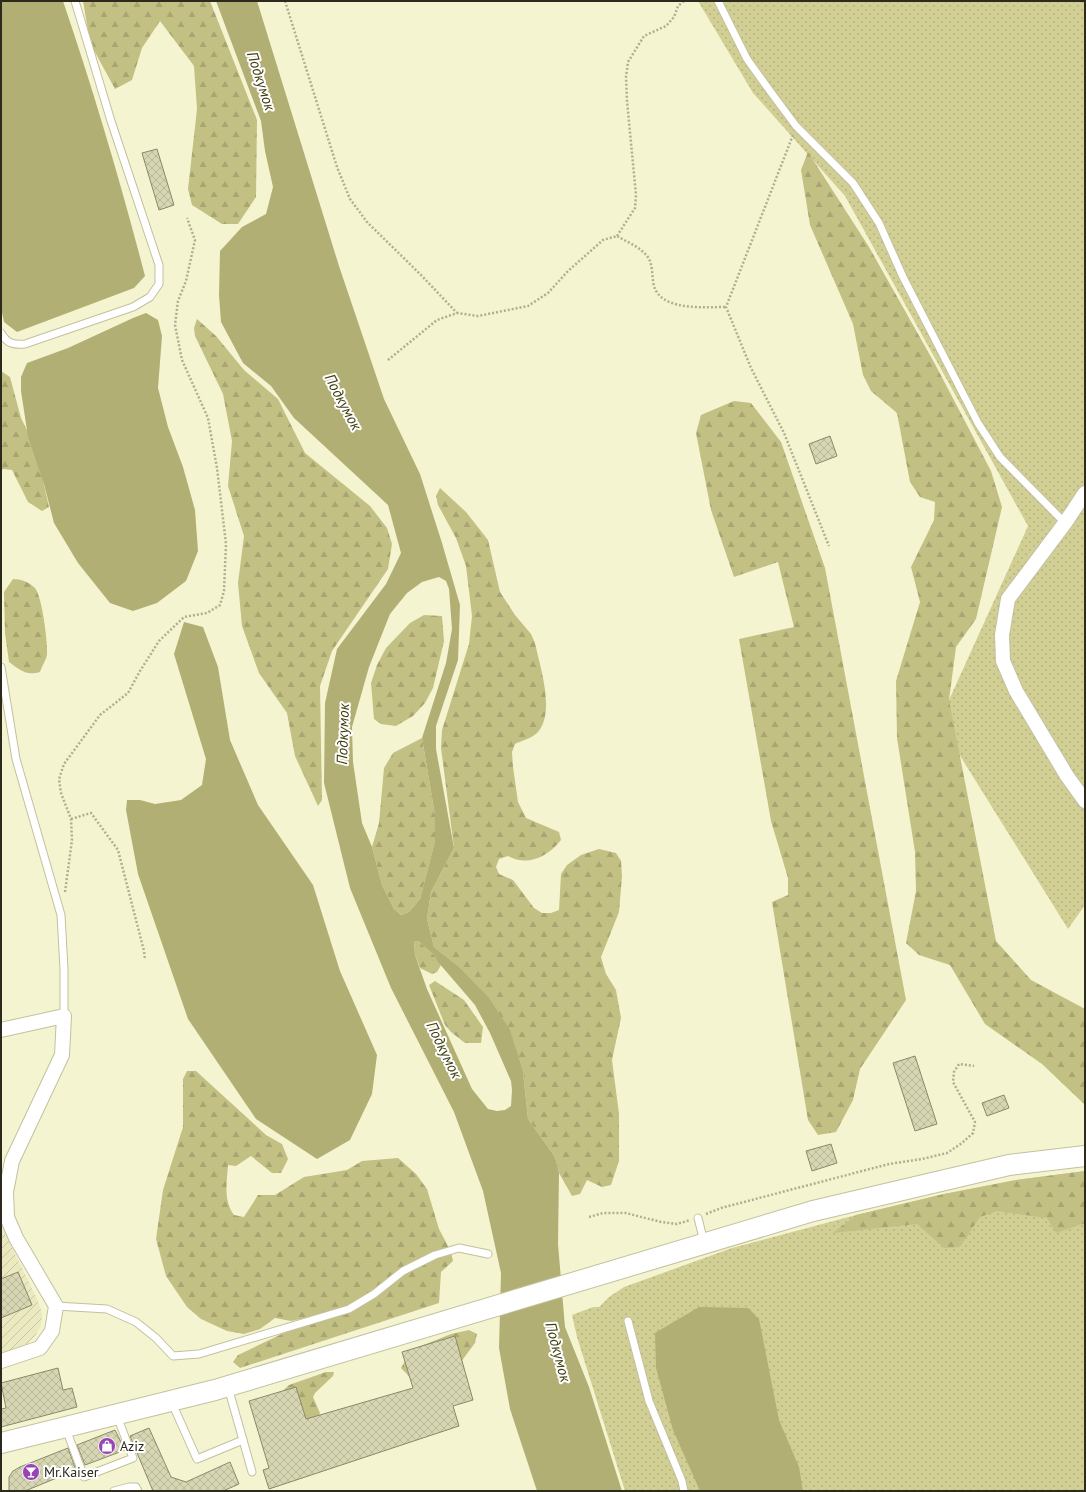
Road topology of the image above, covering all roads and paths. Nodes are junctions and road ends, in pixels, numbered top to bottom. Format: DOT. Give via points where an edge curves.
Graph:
graph roads {
  1 [pos="75,1"];
  2 [pos="285,1"];
  3 [pos="684,1"];
  4 [pos="718,1"];
  5 [pos="796,126"];
  6 [pos="187,218"];
  7 [pos="617,236"];
  8 [pos="726,307"];
  9 [pos="457,313"];
  10 [pos="1,334"];
  11 [pos="388,360"];
  12 [pos="1085,492"];
  13 [pos="1064,523"];
  14 [pos="830,546"];
  15 [pos="1,666"];
  16 [pos="1085,801"];
  17 [pos="71,819"];
  18 [pos="61,915"];
  19 [pos="145,960"];
  20 [pos="64,1016"];
  21 [pos="1,1030"];
  22 [pos="974,1066"];
  23 [pos="1085,1156"];
  24 [pos="589,1218"];
  25 [pos="698,1218"];
  26 [pos="705,1244"];
  27 [pos="488,1254"];
  28 [pos="56,1306"];
  29 [pos="628,1321"];
  30 [pos="1,1361"];
  31 [pos="228,1386"];
  32 [pos="172,1400"];
  33 [pos="116,1414"];
  34 [pos="65,1427"];
  35 [pos="243,1440"];
  36 [pos="6,1442"];
  37 [pos="252,1472"];
  38 [pos="114,1491"];
  39 [pos="138,1491"];
  40 [pos="684,1491"];
  1 -- 10 [label="lane" via="111,121 159,265 159,284 150,297 133,307 25,344 13,345"];
  2 -- 9 [label="path" via="350,199 367,222"];
  3 -- 7 [label="path" via="666,26 644,36 628,62 627,101 636,195 635,208"];
  4 -- 5 [label="lane" via="747,58"];
  5 -- 8 [label="path"];
  5 -- 13 [label="lane" via="853,183 879,223 903,277 978,423 1000,457"];
  6 -- 17 [label="path" via="195,240 186,281 178,301 175,325 182,360 208,418 226,544 224,591 220,605 207,612 184,616 159,641 128,693 100,715 64,764 59,779 61,793"];
  7 -- 8 [label="path" via="641,249 649,257 655,289 661,298 672,304"];
  7 -- 9 [label="path" via="603,240 548,293 528,306 478,316"];
  8 -- 14 [label="path" via="751,368 784,433"];
  9 -- 11 [label="path" via="437,320"];
  12 -- 13 [label="street"];
  13 -- 16 [label="street" via="1008,600 1002,635 1003,661 1016,691"];
  15 -- 18 [label="lane" via="16,759"];
  17 -- 18 [label="path" via="70,861"];
  17 -- 19 [label="path" via="92,813 118,850"];
  18 -- 20 [label="lane"];
  20 -- 21 [label="street"];
  20 -- 28 [label="street" via="62,1055 12,1161 6,1192 7,1217 16,1238"];
  22 -- 25 [label="path" via="959,1064 954,1072 953,1082 975,1122 973,1133 946,1153 889,1164 721,1208"];
  23 -- 26 [label="street" via="1008,1165 813,1211"];
  24 -- 25 [label="path" via="603,1213 626,1213 677,1224"];
  25 -- 26 [label="lane"];
  26 -- 31 [label="street"];
  27 -- 28 [label="lane" via="460,1248 435,1255 403,1271 374,1294 349,1309 199,1354 174,1356 136,1322 107,1310"];
  28 -- 30 [label="street" via="52,1331 40,1348"];
  29 -- 40 [label="lane" via="649,1401"];
  31 -- 32 [label="street"];
  31 -- 35 [label="lane"];
  32 -- 33 [label="street"];
  32 -- 35 [label="lane" via="197,1460"];
  33 -- 34 [label="street"];
  33 -- 34 [label="lane" via="133,1458 84,1476"];
  34 -- 36 [label="street"];
  35 -- 37 [label="lane"];
  38 -- 39 [label="lane" via="129,1487 136,1487"];
}
